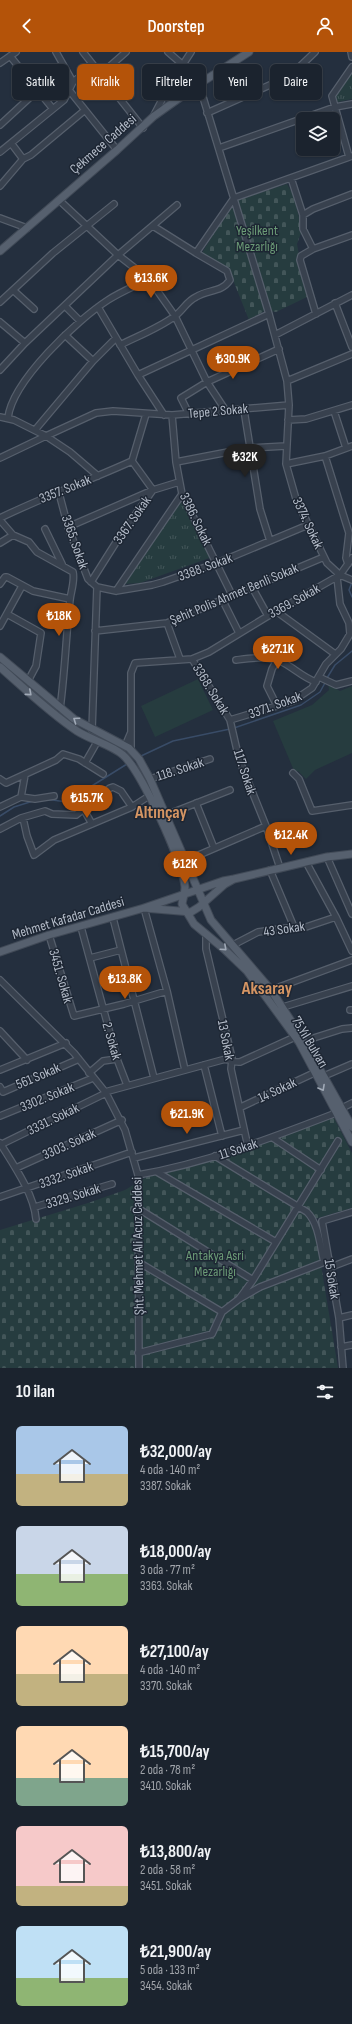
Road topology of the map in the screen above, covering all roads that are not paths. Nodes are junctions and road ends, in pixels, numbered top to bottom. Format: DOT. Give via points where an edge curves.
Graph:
graph roads {
  1 [pos="16,52"];
  2 [pos="56,52"];
  3 [pos="83,52"];
  4 [pos="126,52"];
  5 [pos="168,52"];
  6 [pos="191,52"];
  7 [pos="249,52"];
  8 [pos="315,52"];
  9 [pos="351,52"];
  10 [pos="10,56"];
  11 [pos="352,57"];
  12 [pos="0,63"];
  13 [pos="16,64"];
  14 [pos="92,64"];
  15 [pos="112,64"];
  16 [pos="181,64"];
  17 [pos="183,64"];
  18 [pos="352,67"];
  19 [pos="77,79"];
  20 [pos="206,80"];
  21 [pos="73,82"];
  22 [pos="69,90"];
  23 [pos="27,100"];
  24 [pos="45,100"];
  25 [pos="64,100"];
  26 [pos="121,100"];
  27 [pos="162,100"];
  28 [pos="176,100"];
  29 [pos="203,100"];
  30 [pos="352,104"];
  31 [pos="335,107"];
  32 [pos="53,109"];
  33 [pos="85,110"];
  34 [pos="207,113"];
  35 [pos="154,116"];
  36 [pos="0,124"];
  37 [pos="143,128"];
  38 [pos="11,142"];
  39 [pos="219,148"];
  40 [pos="118,150"];
  41 [pos="0,151"];
  42 [pos="351,157"];
  43 [pos="23,159"];
  44 [pos="291,178"];
  45 [pos="0,186"];
  46 [pos="352,194"];
  47 [pos="234,198"];
  48 [pos="59,200"];
  49 [pos="114,204"];
  50 [pos="177,205"];
  51 [pos="303,216"];
  52 [pos="0,218"];
  53 [pos="87,224"];
  54 [pos="153,226"];
  55 [pos="27,228"];
  56 [pos="352,235"];
  57 [pos="313,249"];
  58 [pos="0,250"];
  59 [pos="196,253"];
  60 [pos="118,255"];
  61 [pos="149,279"];
  62 [pos="13,290"];
  63 [pos="352,295"];
  64 [pos="0,302"];
  65 [pos="335,303"];
  66 [pos="65,306"];
  67 [pos="98,307"];
  68 [pos="34,309"];
  69 [pos="269,314"];
  70 [pos="316,314"];
  71 [pos="175,316"];
  72 [pos="0,322"];
  73 [pos="80,322"];
  74 [pos="65,335"];
  75 [pos="275,335"];
  76 [pos="116,338"];
  77 [pos="25,343"];
  78 [pos="120,345"];
  79 [pos="352,347"];
  80 [pos="279,349"];
  81 [pos="191,350"];
  82 [pos="352,354"];
  83 [pos="93,361"];
  84 [pos="0,370"];
  85 [pos="138,375"];
  86 [pos="287,381"];
  87 [pos="207,382"];
  88 [pos="289,405"];
  89 [pos="352,405"];
  90 [pos="244,410"];
  91 [pos="226,411"];
  92 [pos="334,411"];
  93 [pos="146,414"];
  94 [pos="189,414"];
  95 [pos="164,415"];
  96 [pos="172,415"];
  97 [pos="0,417"];
  98 [pos="8,418"];
  99 [pos="288,420"];
  100 [pos="35,430"];
  101 [pos="46,436"];
  102 [pos="286,446"];
  103 [pos="349,447"];
  104 [pos="249,448"];
  105 [pos="325,456"];
  106 [pos="0,458"];
  107 [pos="132,461"];
  108 [pos="176,462"];
  109 [pos="286,464"];
  110 [pos="98,476"];
  111 [pos="179,482"];
  112 [pos="153,490"];
  113 [pos="59,493"];
  114 [pos="182,494"];
  115 [pos="0,519"];
  116 [pos="308,525"];
  117 [pos="2,526"];
  118 [pos="68,528"];
  119 [pos="45,529"];
  120 [pos="13,535"];
  121 [pos="270,541"];
  122 [pos="0,543"];
  123 [pos="324,557"];
  124 [pos="352,558"];
  125 [pos="217,563"];
  126 [pos="62,564"];
  127 [pos="348,564"];
  128 [pos="339,576"];
  129 [pos="352,580"];
  130 [pos="91,582"];
  131 [pos="0,584"];
  132 [pos="22,586"];
  133 [pos="252,586"];
  134 [pos="97,587"];
  135 [pos="116,591"];
  136 [pos="232,595"];
  137 [pos="70,599"];
  138 [pos="222,600"];
  139 [pos="276,611"];
  140 [pos="7,614"];
  141 [pos="268,616"];
  142 [pos="167,623"];
  143 [pos="0,626"];
  144 [pos="95,631"];
  145 [pos="239,633"];
  146 [pos="335,654"];
  147 [pos="0,657"];
  148 [pos="180,659"];
  149 [pos="192,659"];
  150 [pos="236,660"];
  151 [pos="277,660"];
  152 [pos="0,667"];
  153 [pos="318,679"];
  154 [pos="28,681"];
  155 [pos="352,681"];
  156 [pos="277,706"];
  157 [pos="60,709"];
  158 [pos="230,720"];
  159 [pos="92,730"];
  160 [pos="97,742"];
  161 [pos="130,749"];
  162 [pos="210,759"];
  163 [pos="85,763"];
  164 [pos="294,773"];
  165 [pos="104,774"];
  166 [pos="25,775"];
  167 [pos="0,779"];
  168 [pos="150,779"];
  169 [pos="230,790"];
  170 [pos="54,796"];
  171 [pos="149,796"];
  172 [pos="21,797"];
  173 [pos="196,803"];
  174 [pos="352,805"];
  175 [pos="0,807"];
  176 [pos="132,807"];
  177 [pos="84,810"];
  178 [pos="166,815"];
  179 [pos="23,818"];
  180 [pos="92,824"];
  181 [pos="266,826"];
  182 [pos="0,829"];
  183 [pos="214,848"];
  184 [pos="352,854"];
  185 [pos="327,857"];
  186 [pos="185,861"];
  187 [pos="306,862"];
  188 [pos="280,868"];
  189 [pos="270,870"];
  190 [pos="234,879"];
  191 [pos="197,890"];
  192 [pos="185,895"];
  193 [pos="203,904"];
  194 [pos="144,908"];
  195 [pos="185,912"];
  196 [pos="352,914"];
  197 [pos="336,917"];
  198 [pos="113,918"];
  199 [pos="81,927"];
  200 [pos="294,927"];
  201 [pos="206,934"];
  202 [pos="49,935"];
  203 [pos="233,945"];
  204 [pos="121,950"];
  205 [pos="352,951"];
  206 [pos="0,952"];
  207 [pos="90,958"];
  208 [pos="352,960"];
  209 [pos="0,980"];
  210 [pos="352,986"];
  211 [pos="271,990"];
  212 [pos="167,991"];
  213 [pos="134,1000"];
  214 [pos="282,1007"];
  215 [pos="104,1009"];
  216 [pos="352,1028"];
  217 [pos="0,1031"];
  218 [pos="295,1037"];
  219 [pos="304,1041"];
  220 [pos="66,1043"];
  221 [pos="79,1059"];
  222 [pos="117,1059"];
  223 [pos="27,1060"];
  224 [pos="232,1060"];
  225 [pos="352,1064"];
  226 [pos="204,1066"];
  227 [pos="0,1070"];
  228 [pos="185,1070"];
  229 [pos="314,1073"];
  230 [pos="91,1075"];
  231 [pos="324,1076"];
  232 [pos="154,1078"];
  233 [pos="127,1085"];
  234 [pos="0,1087"];
  235 [pos="106,1092"];
  236 [pos="352,1103"];
  237 [pos="241,1108"];
  238 [pos="339,1111"];
  239 [pos="0,1116"];
  240 [pos="122,1120"];
  241 [pos="352,1127"];
  242 [pos="244,1130"];
  243 [pos="222,1136"];
  244 [pos="273,1138"];
  245 [pos="338,1141"];
  246 [pos="352,1142"];
  247 [pos="0,1144"];
  248 [pos="248,1146"];
  249 [pos="133,1155"];
  250 [pos="215,1156"];
  251 [pos="16,1168"];
  252 [pos="321,1170"];
  253 [pos="157,1172"];
  254 [pos="138,1175"];
  255 [pos="112,1184"];
  256 [pos="26,1189"];
  257 [pos="0,1197"];
  258 [pos="299,1206"];
  259 [pos="35,1207"];
  260 [pos="139,1209"];
  261 [pos="352,1212"];
  262 [pos="36,1219"];
  263 [pos="276,1242"];
  264 [pos="352,1259"];
  265 [pos="327,1261"];
  266 [pos="140,1263"];
  267 [pos="331,1266"];
  268 [pos="253,1280"];
  269 [pos="239,1299"];
  270 [pos="222,1312"];
  271 [pos="352,1315"];
  272 [pos="339,1318"];
  273 [pos="352,1345"];
  274 [pos="341,1347"];
  275 [pos="138,1354"];
  276 [pos="139,1368"];
  277 [pos="343,1368"];
  1 -- 10 [label="street"];
  2 -- 21 [label="street"];
  3 -- 14 [label="street"];
  4 -- 15 [label="street"];
  5 -- 16 [label="street"];
  6 -- 17 [label="street"];
  7 -- 20 [label="main road, Çekmece Caddesi"];
  8 -- 34 [label="street" via="290,76"];
  9 -- 11 [label="street"];
  10 -- 12 [label="street"];
  10 -- 13 [label="street"];
  18 -- 31 [label="street" via="332,96"];
  19 -- 21 [label="street"];
  21 -- 22 [label="street"];
  22 -- 33 [label="street"];
  23 -- 36 [label="street"];
  24 -- 32 [label="street"];
  25 -- 32 [label="street"];
  26 -- 37 [label="street"];
  27 -- 35 [label="street"];
  28 -- 35 [label="main road, Çekmece Caddesi"];
  29 -- 34 [label="street, 3374. Sokak"];
  30 -- 31 [label="street"];
  31 -- 39 [label="street"];
  31 -- 42 [label="street"];
  32 -- 38 [label="street"];
  33 -- 40 [label="street"];
  33 -- 43 [label="street"];
  34 -- 39 [label="street, 3374. Sokak"];
  35 -- 37 [label="main road, Çekmece Caddesi"];
  37 -- 40 [label="main road, Çekmece Caddesi"];
  38 -- 41 [label="street"];
  38 -- 43 [label="street"];
  39 -- 47 [label="street, 3374. Sokak"];
  40 -- 48 [label="main road, Çekmece Caddesi"];
  42 -- 44 [label="street"];
  43 -- 45 [label="street"];
  44 -- 47 [label="street"];
  44 -- 51 [label="street"];
  46 -- 51 [label="street" via="313,209"];
  47 -- 59 [label="street"];
  47 -- 69 [label="street, 3374. Sokak"];
  48 -- 53 [label="street"];
  48 -- 55 [label="main road, Çekmece Caddesi"];
  49 -- 53 [label="street"];
  50 -- 54 [label="street"];
  51 -- 57 [label="street" via="303,229"];
  52 -- 55 [label="street"];
  53 -- 60 [label="street"];
  53 -- 62 [label="street"];
  54 -- 59 [label="street"];
  54 -- 60 [label="street"];
  55 -- 58 [label="main road, Çekmece Caddesi"];
  56 -- 57 [label="street"];
  57 -- 70 [label="street" via="301,256 300,260"];
  59 -- 71 [label="street" via="227,271 230,280 225,287 205,291 192,299"];
  60 -- 61 [label="street"];
  60 -- 66 [label="street"];
  61 -- 67 [label="street"];
  61 -- 71 [label="street"];
  62 -- 64 [label="street"];
  62 -- 68 [label="street"];
  63 -- 65 [label="street"];
  65 -- 70 [label="street"];
  65 -- 79 [label="street"];
  66 -- 73 [label="street"];
  66 -- 77 [label="street"];
  67 -- 73 [label="street"];
  67 -- 76 [label="street"];
  69 -- 75 [label="street, 3374. Sokak"];
  69 -- 81 [label="street"];
  70 -- 75 [label="street"];
  71 -- 78 [label="street"];
  71 -- 81 [label="street"];
  72 -- 77 [label="street"];
  73 -- 74 [label="street"];
  74 -- 83 [label="street"];
  74 -- 98 [label="street" via="32,371 18,392"];
  75 -- 80 [label="street, 3374. Sokak"];
  76 -- 78 [label="street"];
  76 -- 83 [label="street"];
  77 -- 84 [label="street"];
  78 -- 85 [label="street"];
  80 -- 86 [label="street, 3374. Sokak"];
  80 -- 87 [label="street"];
  81 -- 85 [label="street"];
  81 -- 87 [label="street"];
  82 -- 86 [label="street"];
  83 -- 100 [label="street"];
  85 -- 95 [label="street"];
  86 -- 88 [label="street, 3374. Sokak"];
  87 -- 91 [label="street"];
  87 -- 94 [label="street" via="181,398"];
  88 -- 90 [label="street, Tepe 2 Sokak"];
  88 -- 99 [label="street, 3374. Sokak"];
  89 -- 92 [label="street"];
  90 -- 91 [label="street, Tepe 2 Sokak"];
  90 -- 104 [label="street"];
  91 -- 94 [label="street, Tepe 2 Sokak"];
  92 -- 99 [label="street" via="306,419"];
  92 -- 103 [label="street"];
  93 -- 95 [label="street, Tepe 2 Sokak"];
  93 -- 101 [label="street, Tepe 2 Sokak" via="96,413"];
  93 -- 107 [label="street"];
  94 -- 96 [label="street, Tepe 2 Sokak"];
  95 -- 96 [label="street, Tepe 2 Sokak"];
  96 -- 108 [label="street, 3386. Sokak"];
  97 -- 98 [label="street"];
  98 -- 100 [label="street"];
  99 -- 102 [label="street, 3374. Sokak"];
  100 -- 101 [label="street"];
  101 -- 106 [label="street, Tepe 2 Sokak"];
  101 -- 110 [label="street"];
  102 -- 104 [label="street"];
  102 -- 109 [label="street, 3374. Sokak"];
  103 -- 105 [label="street"];
  104 -- 108 [label="street"];
  104 -- 121 [label="street" via="260,509"];
  105 -- 109 [label="street"];
  105 -- 127 [label="street" via="349,533 346,558"];
  107 -- 110 [label="street, 3357. Sokak"];
  107 -- 112 [label="street, 3367. Sokak"];
  108 -- 111 [label="street, 3386. Sokak"];
  109 -- 116 [label="street, 3374. Sokak" via="296,499"];
  110 -- 113 [label="street, 3357. Sokak"];
  111 -- 112 [label="street"];
  111 -- 114 [label="street, 3386. Sokak"];
  112 -- 118 [label="street"];
  112 -- 130 [label="street, 3367. Sokak"];
  113 -- 115 [label="street, 3357. Sokak" via="38,500"];
  113 -- 118 [label="street, 3365. Sokak"];
  114 -- 125 [label="street, 3386. Sokak"];
  114 -- 135 [label="street"];
  115 -- 117 [label="street"];
  116 -- 121 [label="street, 3388. Sokak"];
  116 -- 123 [label="street, 3374. Sokak"];
  117 -- 120 [label="street"];
  118 -- 130 [label="street, 3365. Sokak"];
  119 -- 126 [label="street"];
  120 -- 122 [label="street"];
  120 -- 126 [label="street" via="29,542 37,552"];
  121 -- 125 [label="street, 3388. Sokak"];
  123 -- 128 [label="street, 3374. Sokak"];
  123 -- 133 [label="street, Şehit Polis Ahmet Benli Sokak"];
  124 -- 127 [label="street"];
  125 -- 135 [label="street, 3388. Sokak" via="152,585"];
  125 -- 136 [label="street, 3386. Sokak"];
  126 -- 137 [label="street" via="73,572 74,576"];
  127 -- 128 [label="street"];
  128 -- 129 [label="street"];
  128 -- 139 [label="street, 3369. Sokak"];
  128 -- 146 [label="street, 3371. Sokak" via="340,604 350,628 347,641"];
  130 -- 134 [label="street, 3365. Sokak"];
  131 -- 132 [label="street" via="7,577"];
  132 -- 137 [label="street"];
  132 -- 140 [label="street"];
  133 -- 136 [label="street, Şehit Polis Ahmet Benli Sokak"];
  133 -- 141 [label="street"];
  134 -- 135 [label="street, 3388. Sokak"];
  134 -- 144 [label="street"];
  136 -- 138 [label="street, Şehit Polis Ahmet Benli Sokak"];
  137 -- 157 [label="street" via="65,677"];
  138 -- 142 [label="street, Şehit Polis Ahmet Benli Sokak"];
  138 -- 145 [label="street"];
  139 -- 141 [label="street, 3369. Sokak"];
  139 -- 146 [label="street"];
  140 -- 143 [label="street"];
  140 -- 154 [label="street" via="40,633 36,666"];
  141 -- 145 [label="street, 3369. Sokak"];
  142 -- 144 [label="street, Şehit Polis Ahmet Benli Sokak"];
  142 -- 148 [label="street"];
  144 -- 159 [label="street"];
  145 -- 149 [label="street, 3369. Sokak" via="209,652"];
  146 -- 153 [label="street, 3371. Sokak"];
  147 -- 154 [label="main road"];
  148 -- 149 [label="street, 3369. Sokak"];
  148 -- 161 [label="street, 3369. Sokak" via="135,663 131,673"];
  149 -- 158 [label="street, 3368. Sokak"];
  150 -- 151 [label="street"];
  151 -- 153 [label="street" via="305,678"];
  151 -- 156 [label="street" via="267,686"];
  152 -- 160 [label="main road, one-way" via="62,720"];
  153 -- 155 [label="street" via="336,685"];
  153 -- 156 [label="street, 3371. Sokak" via="308,693"];
  154 -- 157 [label="main road"];
  156 -- 158 [label="street, 3371. Sokak"];
  159 -- 157 [label="main road, one-way"];
  158 -- 181 [label="street, 117. Sokak" via="239,759"];
  159 -- 161 [label="main road"];
  160 -- 163 [label="street"];
  160 -- 171 [label="main road" via="126,757"];
  161 -- 168 [label="main road, 75.Yıl Bulvarı"];
  162 -- 168 [label="street, 118. Sokak"];
  163 -- 165 [label="street"];
  163 -- 166 [label="street" via="64,754"];
  164 -- 174 [label="street" via="312,811"];
  166 -- 167 [label="street" via="6,783"];
  166 -- 172 [label="street"];
  168 -- 178 [label="main road, 75.Yıl Bulvarı"];
  169 -- 173 [label="street"];
  170 -- 172 [label="street" via="35,799"];
  171 -- 176 [label="street"];
  171 -- 192 [label="main road" via="180,866"];
  172 -- 175 [label="street"];
  173 -- 178 [label="street"];
  173 -- 183 [label="street"];
  176 -- 177 [label="street" via="121,791 113,787"];
  176 -- 180 [label="street"];
  177 -- 179 [label="street" via="76,815 45,812"];
  177 -- 180 [label="street"];
  178 -- 186 [label="main road, 75.Yıl Bulvarı"];
  179 -- 180 [label="street" via="34,854 54,840"];
  179 -- 182 [label="street"];
  181 -- 183 [label="street"];
  181 -- 188 [label="street, 117. Sokak"];
  183 -- 186 [label="street"];
  184 -- 185 [label="main road, Mehmet Kafadar Caddesi"];
  185 -- 187 [label="main road, Mehmet Kafadar Caddesi"];
  185 -- 196 [label="street"];
  186 -- 191 [label="main road, 75.Yıl Bulvarı"];
  187 -- 188 [label="main road, Mehmet Kafadar Caddesi"];
  187 -- 197 [label="street"];
  188 -- 189 [label="main road, Mehmet Kafadar Caddesi"];
  189 -- 190 [label="main road, Mehmet Kafadar Caddesi"];
  189 -- 200 [label="street"];
  190 -- 191 [label="main road, Mehmet Kafadar Caddesi"];
  190 -- 193 [label="main road, Mehmet Kafadar Caddesi"];
  191 -- 192 [label="main road, Mehmet Kafadar Caddesi"];
  191 -- 193 [label="main road, 75.Yıl Bulvarı"];
  192 -- 194 [label="main road, Mehmet Kafadar Caddesi"];
  192 -- 195 [label="main road" via="182,904"];
  193 -- 195 [label="main road, Mehmet Kafadar Caddesi" via="191,912"];
  193 -- 203 [label="main road, 75.Yıl Bulvarı" via="218,930"];
  194 -- 195 [label="main road, Mehmet Kafadar Caddesi"];
  194 -- 198 [label="main road, Mehmet Kafadar Caddesi"];
  194 -- 212 [label="street"];
  195 -- 201 [label="main road, 75.Yıl Bulvarı"];
  197 -- 200 [label="street, 43 Sokak" via="310,926"];
  197 -- 205 [label="street"];
  198 -- 199 [label="main road, Mehmet Kafadar Caddesi"];
  198 -- 204 [label="street"];
  199 -- 202 [label="main road, Mehmet Kafadar Caddesi"];
  199 -- 207 [label="street, 2. Sokak"];
  200 -- 203 [label="street, 43 Sokak" via="258,932"];
  201 -- 218 [label="main road, 75.Yıl Bulvarı, one-way" via="247,971"];
  201 -- 224 [label="street, 13 Sokak" via="206,949"];
  202 -- 206 [label="main road, Mehmet Kafadar Caddesi"];
  202 -- 215 [label="street, 3451. Sokak" via="74,1016"];
  203 -- 211 [label="main road, 75.Yıl Bulvarı"];
  204 -- 207 [label="street"];
  204 -- 213 [label="street"];
  207 -- 215 [label="street, 2. Sokak"];
  208 -- 211 [label="street"];
  209 -- 220 [label="street, Şht. Mehmet Ali Acuz Caddesi"];
  210 -- 214 [label="street"];
  211 -- 214 [label="main road, 75.Yıl Bulvarı"];
  212 -- 213 [label="street, 3451. Sokak"];
  212 -- 228 [label="street"];
  213 -- 215 [label="street, 3451. Sokak"];
  213 -- 232 [label="street"];
  214 -- 219 [label="main road, 75.Yıl Bulvarı"];
  215 -- 222 [label="street, 2. Sokak"];
  216 -- 219 [label="street"];
  217 -- 223 [label="street"];
  218 -- 224 [label="street, 3331. Sokak" via="240,1062"];
  218 -- 229 [label="main road, 75.Yıl Bulvarı"];
  219 -- 231 [label="main road, 75.Yıl Bulvarı"];
  220 -- 221 [label="street, Şht. Mehmet Ali Acuz Caddesi"];
  220 -- 223 [label="street"];
  221 -- 230 [label="street, Şht. Mehmet Ali Acuz Caddesi"];
  221 -- 234 [label="street, 561 Sokak" via="3,1092"];
  222 -- 230 [label="street, 3302. Sokak" via="103,1061"];
  222 -- 233 [label="street, 2. Sokak"];
  223 -- 227 [label="street"];
  224 -- 226 [label="street, 3331. Sokak" via="222,1060"];
  224 -- 237 [label="street, 13 Sokak" via="231,1069"];
  225 -- 231 [label="street"];
  226 -- 228 [label="street, 3331. Sokak"];
  226 -- 243 [label="street"];
  228 -- 232 [label="street, 3331. Sokak"];
  229 -- 237 [label="street, 14 Sokak"];
  229 -- 238 [label="main road, 75.Yıl Bulvarı, one-way"];
  230 -- 235 [label="street, Şht. Mehmet Ali Acuz Caddesi"];
  230 -- 239 [label="street, 3302. Sokak"];
  231 -- 238 [label="main road, 75.Yıl Bulvarı"];
  232 -- 233 [label="street, 3331. Sokak"];
  233 -- 235 [label="street, 3331. Sokak"];
  235 -- 240 [label="street, Şht. Mehmet Ali Acuz Caddesi"];
  235 -- 247 [label="street, 3331. Sokak"];
  236 -- 238 [label="street, 11 Sokak"];
  237 -- 242 [label="street, 13 Sokak"];
  238 -- 241 [label="main road, 75.Yıl Bulvarı"];
  238 -- 244 [label="street, 11 Sokak"];
  238 -- 246 [label="main road, 75.Yıl Bulvarı"];
  240 -- 249 [label="street, Şht. Mehmet Ali Acuz Caddesi"];
  240 -- 251 [label="street, 3303. Sokak"];
  242 -- 243 [label="street, 3332. Sokak"];
  242 -- 248 [label="street, 13 Sokak"];
  243 -- 249 [label="street, 3332. Sokak"];
  244 -- 248 [label="street, 11 Sokak"];
  244 -- 252 [label="street"];
  245 -- 252 [label="street"];
  247 -- 251 [label="street, 3329. Sokak"];
  248 -- 250 [label="street, 11 Sokak"];
  249 -- 254 [label="street, Şht. Mehmet Ali Acuz Caddesi"];
  249 -- 256 [label="street, 3332. Sokak"];
  250 -- 253 [label="street, 11 Sokak"];
  250 -- 258 [label="street"];
  251 -- 256 [label="street, 3329. Sokak"];
  252 -- 258 [label="street"];
  253 -- 254 [label="street, 11 Sokak"];
  253 -- 263 [label="street"];
  254 -- 260 [label="street, Şht. Mehmet Ali Acuz Caddesi"];
  255 -- 259 [label="street, 3329. Sokak"];
  256 -- 257 [label="street, 3332. Sokak"];
  256 -- 259 [label="street, 3329. Sokak"];
  258 -- 263 [label="street"];
  258 -- 265 [label="street" via="313,1220"];
  259 -- 262 [label="street, 3329. Sokak"];
  260 -- 266 [label="street, Şht. Mehmet Ali Acuz Caddesi"];
  260 -- 268 [label="street"];
  261 -- 265 [label="street, 15 Sokak" via="322,1221"];
  263 -- 268 [label="street"];
  264 -- 267 [label="street"];
  265 -- 267 [label="street, 15 Sokak"];
  265 -- 269 [label="street" via="260,1287"];
  266 -- 270 [label="street"];
  266 -- 275 [label="street, Şht. Mehmet Ali Acuz Caddesi"];
  267 -- 272 [label="street, 15 Sokak"];
  268 -- 269 [label="street"];
  269 -- 270 [label="street"];
  270 -- 275 [label="street" via="212,1334"];
  271 -- 272 [label="street"];
  272 -- 274 [label="street, 15 Sokak"];
  273 -- 274 [label="street"];
  274 -- 277 [label="street, 15 Sokak"];
  275 -- 276 [label="street, Şht. Mehmet Ali Acuz Caddesi"];
}
